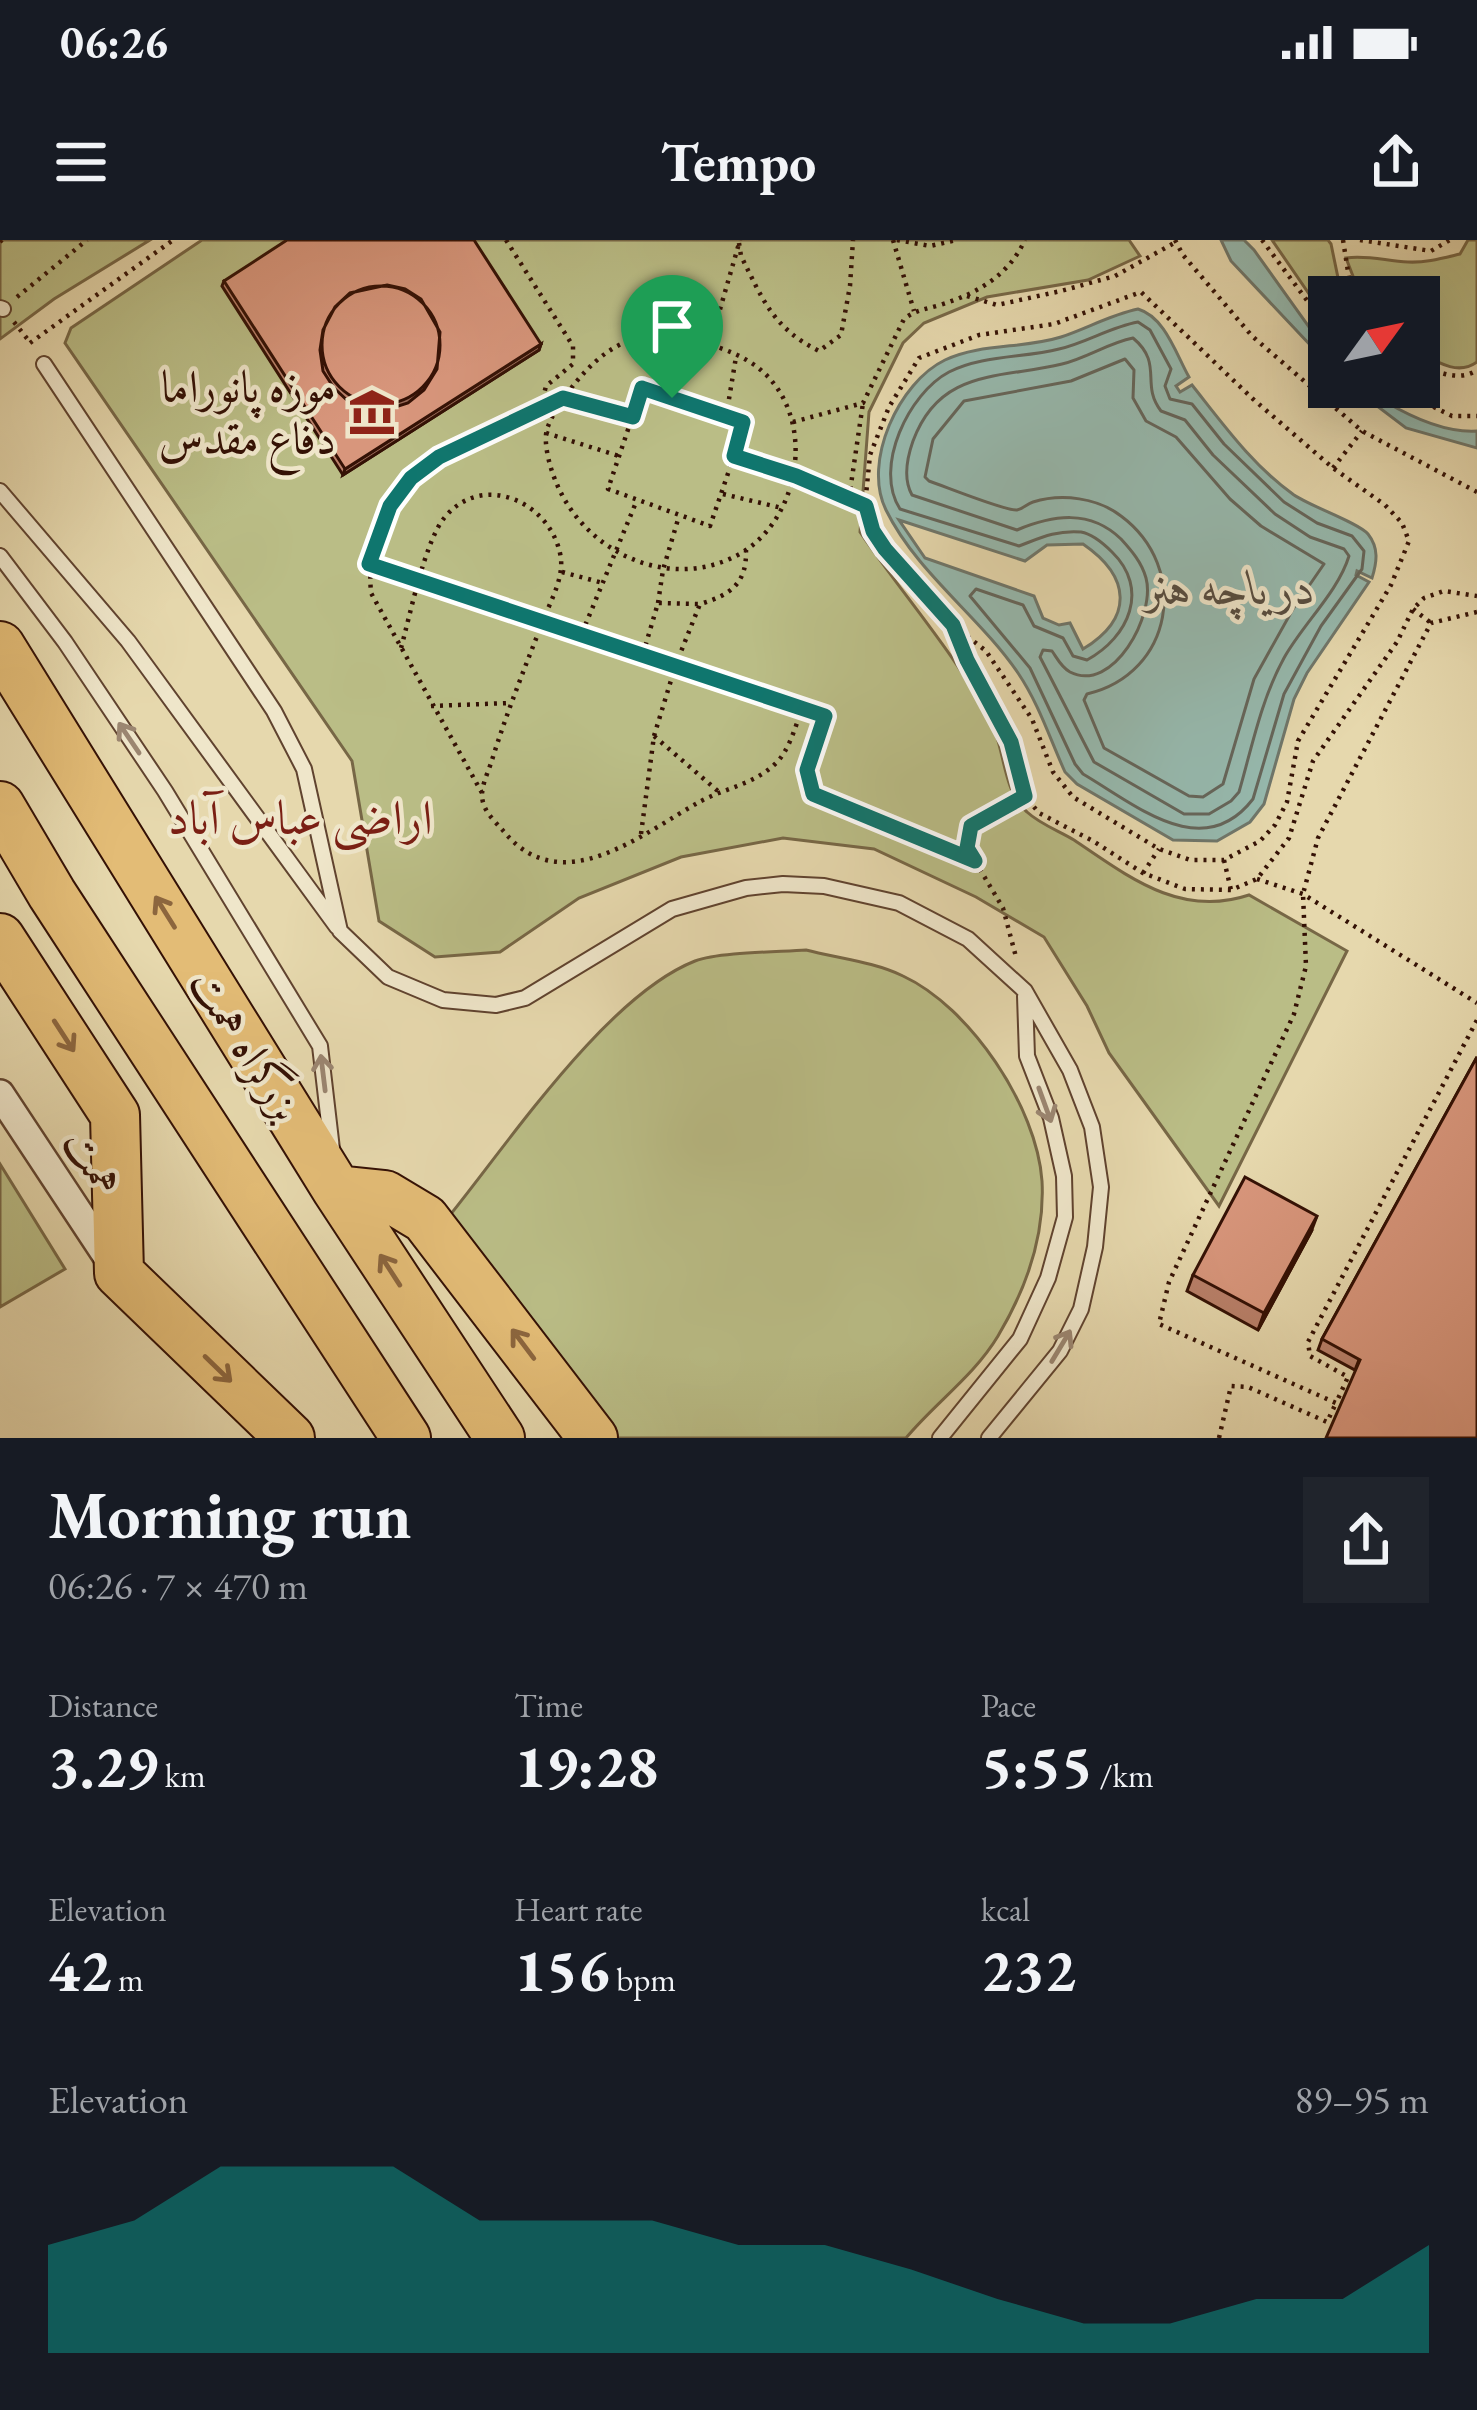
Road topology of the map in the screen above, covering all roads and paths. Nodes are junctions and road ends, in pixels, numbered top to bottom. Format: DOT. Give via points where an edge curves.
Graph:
graph roads {
  1 [pos="88,240"];
  2 [pos="173,240"];
  3 [pos="506,240"];
  4 [pos="853,240"];
  5 [pos="895,240"];
  6 [pos="957,240"];
  7 [pos="1025,240"];
  8 [pos="1262,240"];
  9 [pos="1342,240"];
  10 [pos="1360,240"];
  11 [pos="1450,240"];
  12 [pos="1175,241"];
  13 [pos="739,242"];
  14 [pos="1348,276"];
  15 [pos="964,296"];
  16 [pos="1308,302"];
  17 [pos="2,308"];
  18 [pos="914,311"];
  19 [pos="687,338"];
  20 [pos="30,343"];
  21 [pos="710,344"];
  22 [pos="736,356"];
  23 [pos="44,364"];
  24 [pos="1477,370"];
  25 [pos="1440,371"];
  26 [pos="563,398"];
  27 [pos="672,398"];
  28 [pos="863,403"];
  29 [pos="1435,408"];
  30 [pos="541,409"];
  31 [pos="1477,416"];
  32 [pos="633,417"];
  33 [pos="726,417"];
  34 [pos="793,422"];
  35 [pos="1362,430"];
  36 [pos="545,433"];
  37 [pos="620,456"];
  38 [pos="734,456"];
  39 [pos="1333,468"];
  40 [pos="796,476"];
  41 [pos="0,491"];
  42 [pos="1477,491"];
  43 [pos="723,494"];
  44 [pos="849,499"];
  45 [pos="637,500"];
  46 [pos="866,506"];
  47 [pos="782,508"];
  48 [pos="679,514"];
  49 [pos="746,550"];
  50 [pos="616,552"];
  51 [pos="0,556"];
  52 [pos="369,564"];
  53 [pos="663,571"];
  54 [pos="561,572"];
  55 [pos="421,581"];
  56 [pos="603,583"];
  57 [pos="1477,596"];
  58 [pos="658,603"];
  59 [pos="700,604"];
  60 [pos="1413,609"];
  61 [pos="1477,612"];
  62 [pos="543,621"];
  63 [pos="1431,623"];
  64 [pos="953,625"];
  65 [pos="582,633"];
  66 [pos="0,646"];
  67 [pos="400,649"];
  68 [pos="643,654"];
  69 [pos="676,664"];
  70 [pos="510,703"];
  71 [pos="431,706"];
  72 [pos="803,707"];
  73 [pos="655,736"];
  74 [pos="719,792"];
  75 [pos="482,793"];
  76 [pos="1025,796"];
  77 [pos="0,806"];
  78 [pos="641,834"];
  79 [pos="1159,849"];
  80 [pos="1224,860"];
  81 [pos="975,861"];
  82 [pos="1143,873"];
  83 [pos="1257,879"];
  84 [pos="1231,890"];
  85 [pos="1303,894"];
  86 [pos="340,931"];
  87 [pos="0,938"];
  88 [pos="1025,991"];
  89 [pos="1477,1003"];
  90 [pos="1477,1020"];
  91 [pos="0,1094"];
  92 [pos="337,1190"];
  93 [pos="119,1274"];
  94 [pos="1336,1403"];
  95 [pos="290,1438"];
  96 [pos="406,1438"];
  97 [pos="500,1438"];
  98 [pos="593,1438"];
  99 [pos="940,1438"];
  100 [pos="989,1438"];
  101 [pos="1219,1438"];
  1 -- 17 [label="path"];
  2 -- 20 [label="path"];
  3 -- 30 [label="path" via="573,346 573,364 546,386"];
  4 -- 13 [label="path" via="841,335 819,351 776,323"];
  5 -- 6 [label="path"];
  5 -- 18 [label="path"];
  7 -- 15 [label="path" via="1001,276"];
  8 -- 16 [label="path"];
  9 -- 14 [label="path"];
  10 -- 11 [label="path" via="1431,251"];
  12 -- 15 [label="path" via="1115,276 1024,300"];
  12 -- 35 [label="path" via="1252,335"];
  13 -- 21 [label="path"];
  15 -- 18 [label="path"];
  17 -- 20 [label="path"];
  18 -- 28 [label="path"];
  19 -- 21 [label="path"];
  19 -- 26 [label="path" via="642,334 616,344"];
  19 -- 27 [label="path"];
  20 -- 23 [label="path"];
  21 -- 22 [label="path"];
  22 -- 33 [label="path"];
  22 -- 34 [label="path" via="772,382"];
  23 -- 86 [label="lane" via="274,711 304,769"];
  24 -- 25 [label="path" via="1468,377"];
  26 -- 30 [label="path"];
  26 -- 32 [label="path"];
  26 -- 36 [label="path"];
  27 -- 32 [label="path" via="642,388"];
  27 -- 33 [label="path"];
  28 -- 34 [label="path"];
  28 -- 44 [label="path"];
  29 -- 31 [label="path"];
  30 -- 52 [label="path" via="411,478 390,506"];
  32 -- 37 [label="path"];
  33 -- 38 [label="path" via="743,422"];
  34 -- 40 [label="path"];
  35 -- 39 [label="path"];
  35 -- 42 [label="path"];
  36 -- 37 [label="path"];
  36 -- 50 [label="path" via="566,506"];
  37 -- 45 [label="path" via="608,489"];
  38 -- 40 [label="path"];
  38 -- 43 [label="path"];
  39 -- 46 [label="path" via="1142,292 919,358 870,455"];
  39 -- 80 [label="path" via="1402,523 1409,541 1298,741 1275,825"];
  40 -- 44 [label="path"];
  40 -- 47 [label="path"];
  41 -- 86 [label="lane" via="128,641"];
  43 -- 47 [label="path"];
  43 -- 48 [label="path" via="710,526"];
  44 -- 46 [label="path"];
  45 -- 48 [label="path"];
  45 -- 50 [label="path"];
  46 -- 64 [label="path" via="885,549"];
  47 -- 49 [label="path"];
  48 -- 53 [label="path"];
  49 -- 53 [label="path" via="717,564"];
  49 -- 59 [label="path" via="737,587"];
  50 -- 53 [label="path"];
  50 -- 56 [label="path"];
  92 -- 51 [label="lane, one-way" via="320,1046 165,791"];
  52 -- 55 [label="path"];
  52 -- 67 [label="path" via="371,593"];
  53 -- 58 [label="path"];
  54 -- 55 [label="path" via="545,519 517,500 485,495 455,506 440,522"];
  54 -- 56 [label="path"];
  54 -- 62 [label="path"];
  55 -- 62 [label="path"];
  55 -- 67 [label="path"];
  56 -- 65 [label="path"];
  57 -- 60 [label="path" via="1444,591"];
  58 -- 59 [label="path"];
  58 -- 68 [label="path"];
  59 -- 69 [label="path"];
  60 -- 63 [label="path"];
  60 -- 83 [label="path" via="1312,761 1289,838"];
  61 -- 63 [label="path"];
  62 -- 65 [label="path"];
  62 -- 70 [label="path"];
  63 -- 85 [label="path" via="1318,838"];
  64 -- 76 [label="path" via="1011,742"];
  64 -- 79 [label="path" via="986,651 1032,719 1062,786"];
  65 -- 68 [label="path"];
  92 -- 66 [label="highway, بزرگراه همت, one-way"];
  67 -- 71 [label="path"];
  68 -- 69 [label="path"];
  69 -- 72 [label="path"];
  69 -- 73 [label="path"];
  70 -- 71 [label="path"];
  70 -- 75 [label="path"];
  71 -- 75 [label="path"];
  72 -- 74 [label="path" via="773,766"];
  72 -- 81 [label="path" via="825,716 807,770 813,794"];
  73 -- 74 [label="path"];
  73 -- 78 [label="path"];
  74 -- 78 [label="path"];
  75 -- 78 [label="path" via="494,820 538,859 585,861"];
  76 -- 81 [label="path" via="971,826 967,848"];
  76 -- 82 [label="path" via="1039,813"];
  77 -- 96 [label="highway, بزرگراه همت"];
  79 -- 80 [label="path"];
  79 -- 82 [label="path"];
  80 -- 84 [label="path"];
  81 -- 88 [label="path" via="1004,908"];
  82 -- 84 [label="path" via="1185,889"];
  83 -- 84 [label="path"];
  83 -- 85 [label="path"];
  85 -- 89 [label="path"];
  85 -- 94 [label="path" via="1306,966 1294,1014 1169,1282 1159,1324"];
  86 -- 88 [label="lane" via="388,977 443,1000 496,1005 525,998 672,910 746,888 824,886 932,919 968,939"];
  87 -- 93 [label="highway, one-way" via="115,1114"];
  88 -- 99 [label="lane, one-way" via="1027,1056 1051,1118 1065,1217 1020,1339"];
  100 -- 88 [label="lane, one-way" via="1060,1351 1081,1309 1100,1187 1092,1126"];
  90 -- 94 [label="path" via="1308,1342 1310,1356 1348,1377"];
  91 -- 93 [label="street, همت"];
  97 -- 92 [label="highway, بزرگراه همت, one-way"];
  98 -- 92 [label="highway, one-way" via="425,1220 385,1195"];
  93 -- 95 [label="highway, one-way"];
  94 -- 101 [label="path" via="1327,1423 1232,1386"];
}
